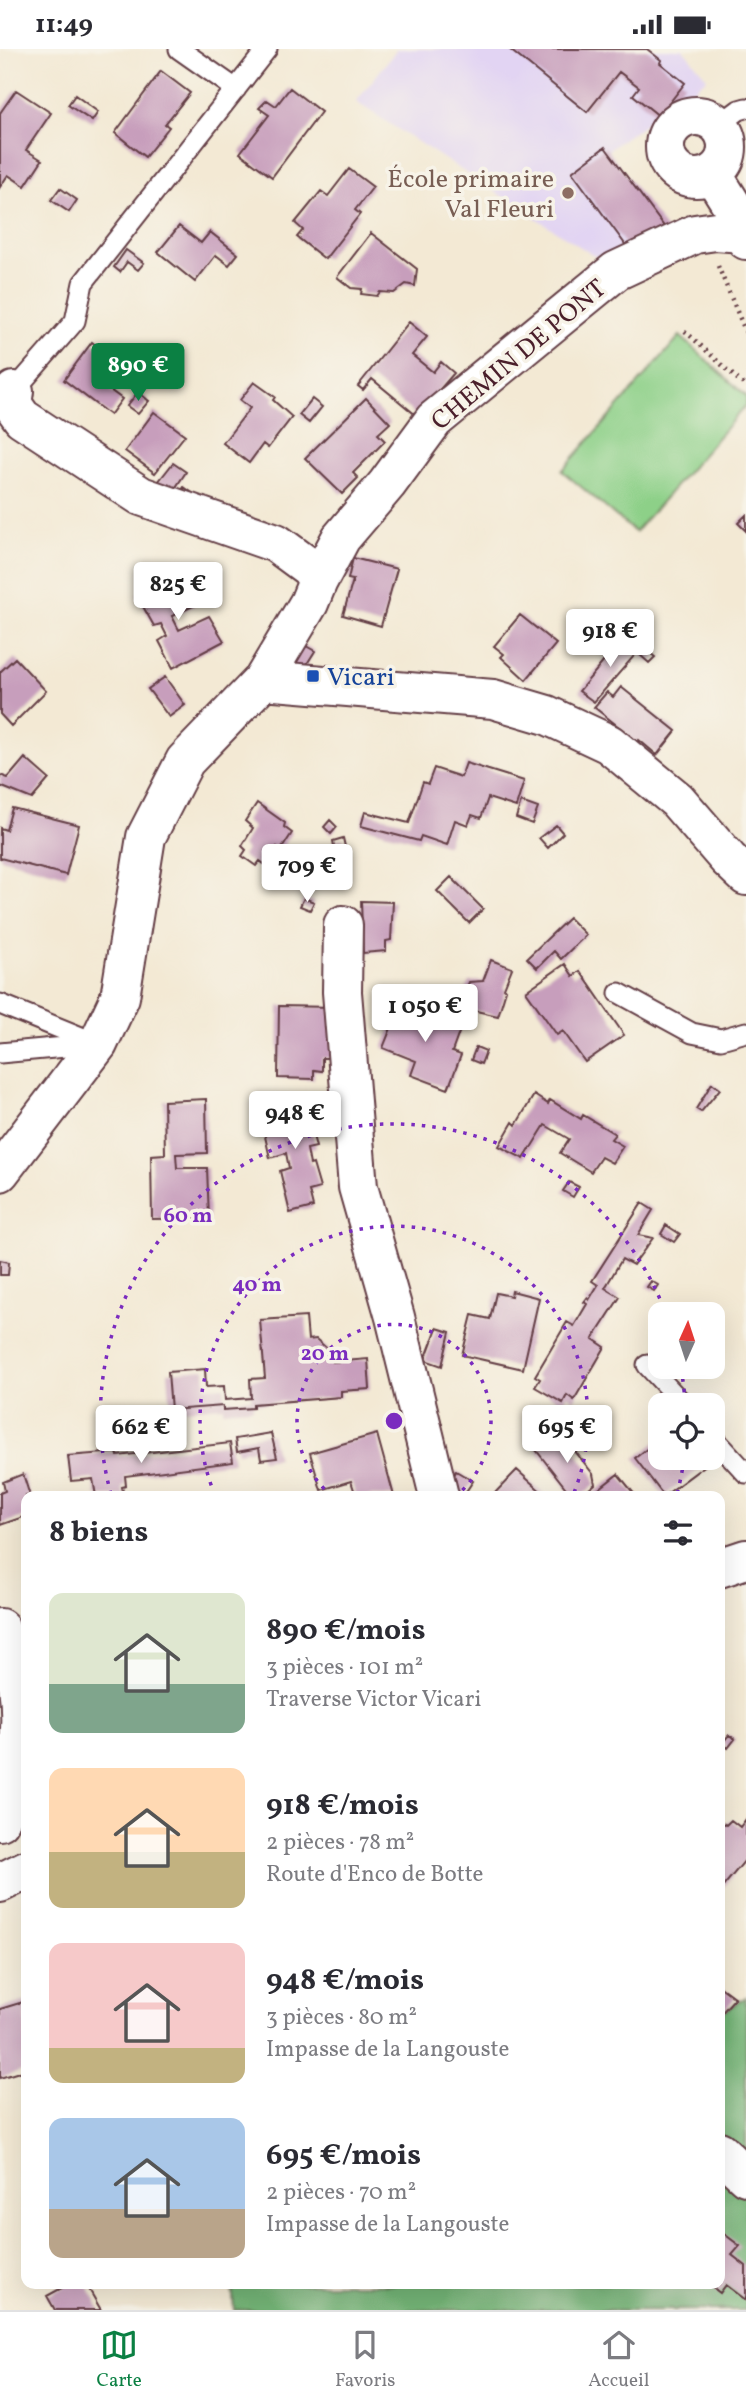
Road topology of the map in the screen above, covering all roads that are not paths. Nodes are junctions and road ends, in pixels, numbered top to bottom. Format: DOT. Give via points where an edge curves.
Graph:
graph roads {
  1 [pos="179,49"];
  2 [pos="267,49"];
  3 [pos="236,89"];
  4 [pos="733,117"];
  5 [pos="713,175"];
  6 [pos="745,236"];
  7 [pos="6,395"];
  8 [pos="318,581"];
  9 [pos="262,680"];
  10 [pos="746,876"];
  11 [pos="343,925"];
  12 [pos="619,993"];
  13 [pos="0,1004"];
  14 [pos="746,1032"];
  15 [pos="98,1044"];
  16 [pos="0,1053"];
  17 [pos="0,1172"];
  18 [pos="647,1365"];
  19 [pos="673,1393"];
  20 [pos="725,1450"];
  21 [pos="746,1473"];
  22 [pos="438,1491"];
  23 [pos="746,1559"];
  24 [pos="725,1567"];
  25 [pos="0,1628"];
  26 [pos="0,1821"];
  27 [pos="21,1872"];
  28 [pos="0,1883"];
  29 [pos="725,2157"];
  30 [pos="746,2176"];
  1 -- 3 [label="lane"];
  2 -- 3 [label="lane"];
  3 -- 7 [label="lane" via="83,283 75,321"];
  4 -- 5 [label="street" via="722,166"];
  4 -- 5 [label="street" via="685,117 668,135 667,161 676,171 688,177"];
  5 -- 6 [label="street"];
  6 -- 8 [label="street, CHEMIN DE PONT" via="716,231 695,234 616,271 434,420 341,538"];
  7 -- 8 [label="street" via="22,418 141,496 276,543 304,563"];
  8 -- 9 [label="street, CHEMIN DE PONT"];
  9 -- 10 [label="street" via="493,699 547,715 609,744 677,800"];
  9 -- 15 [label="street, CHEMIN DE PONT" via="185,761 146,837 120,997"];
  11 -- 22 [label="street" via="342,992 358,1187"];
  12 -- 14 [label="lane" via="692,1033 721,1039"];
  13 -- 15 [label="lane"];
  15 -- 16 [label="lane"];
  15 -- 17 [label="street, CHEMIN DE PONT"];
  18 -- 19 [label="lane"];
  20 -- 21 [label="lane"];
  23 -- 24 [label="street"];
  25 -- 26 [label="street" via="18,1685 19,1747"];
  27 -- 28 [label="street"];
  29 -- 30 [label="street"];
}
